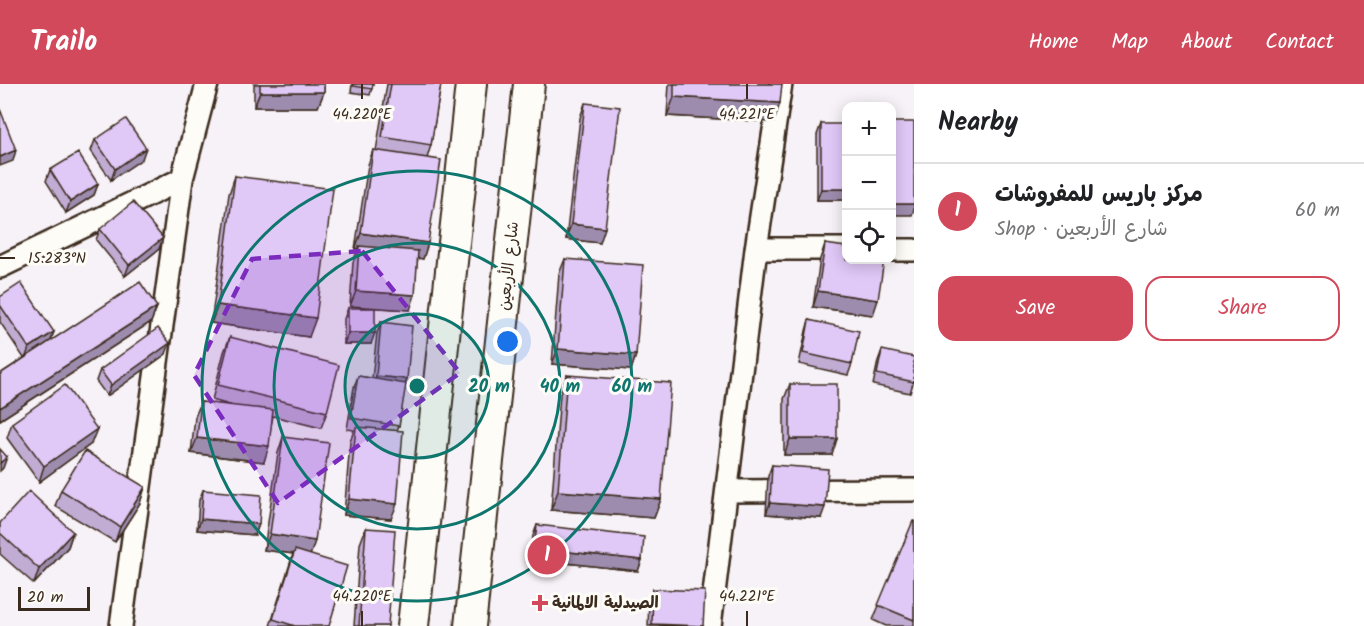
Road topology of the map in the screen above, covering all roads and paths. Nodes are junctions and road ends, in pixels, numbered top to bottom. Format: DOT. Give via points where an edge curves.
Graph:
graph roads {
  1 [pos="207,84"];
  2 [pos="471,84"];
  3 [pos="529,84"];
  4 [pos="781,84"];
  5 [pos="182,179"];
  6 [pos="756,249"];
  7 [pos="842,249"];
  8 [pos="896,250"];
  9 [pos="914,250"];
  10 [pos="0,267"];
  11 [pos="914,490"];
  12 [pos="727,491"];
  13 [pos="122,626"];
  14 [pos="413,626"];
  15 [pos="470,626"];
  16 [pos="710,626"];
  1 -- 5 [label="street"];
  2 -- 14 [label="main road"];
  3 -- 15 [label="main road, شارع الأربعين"];
  4 -- 6 [label="street"];
  5 -- 10 [label="street"];
  5 -- 13 [label="street"];
  6 -- 7 [label="street"];
  6 -- 12 [label="street"];
  8 -- 9 [label="street"];
  11 -- 12 [label="street"];
  12 -- 16 [label="street"];
}
